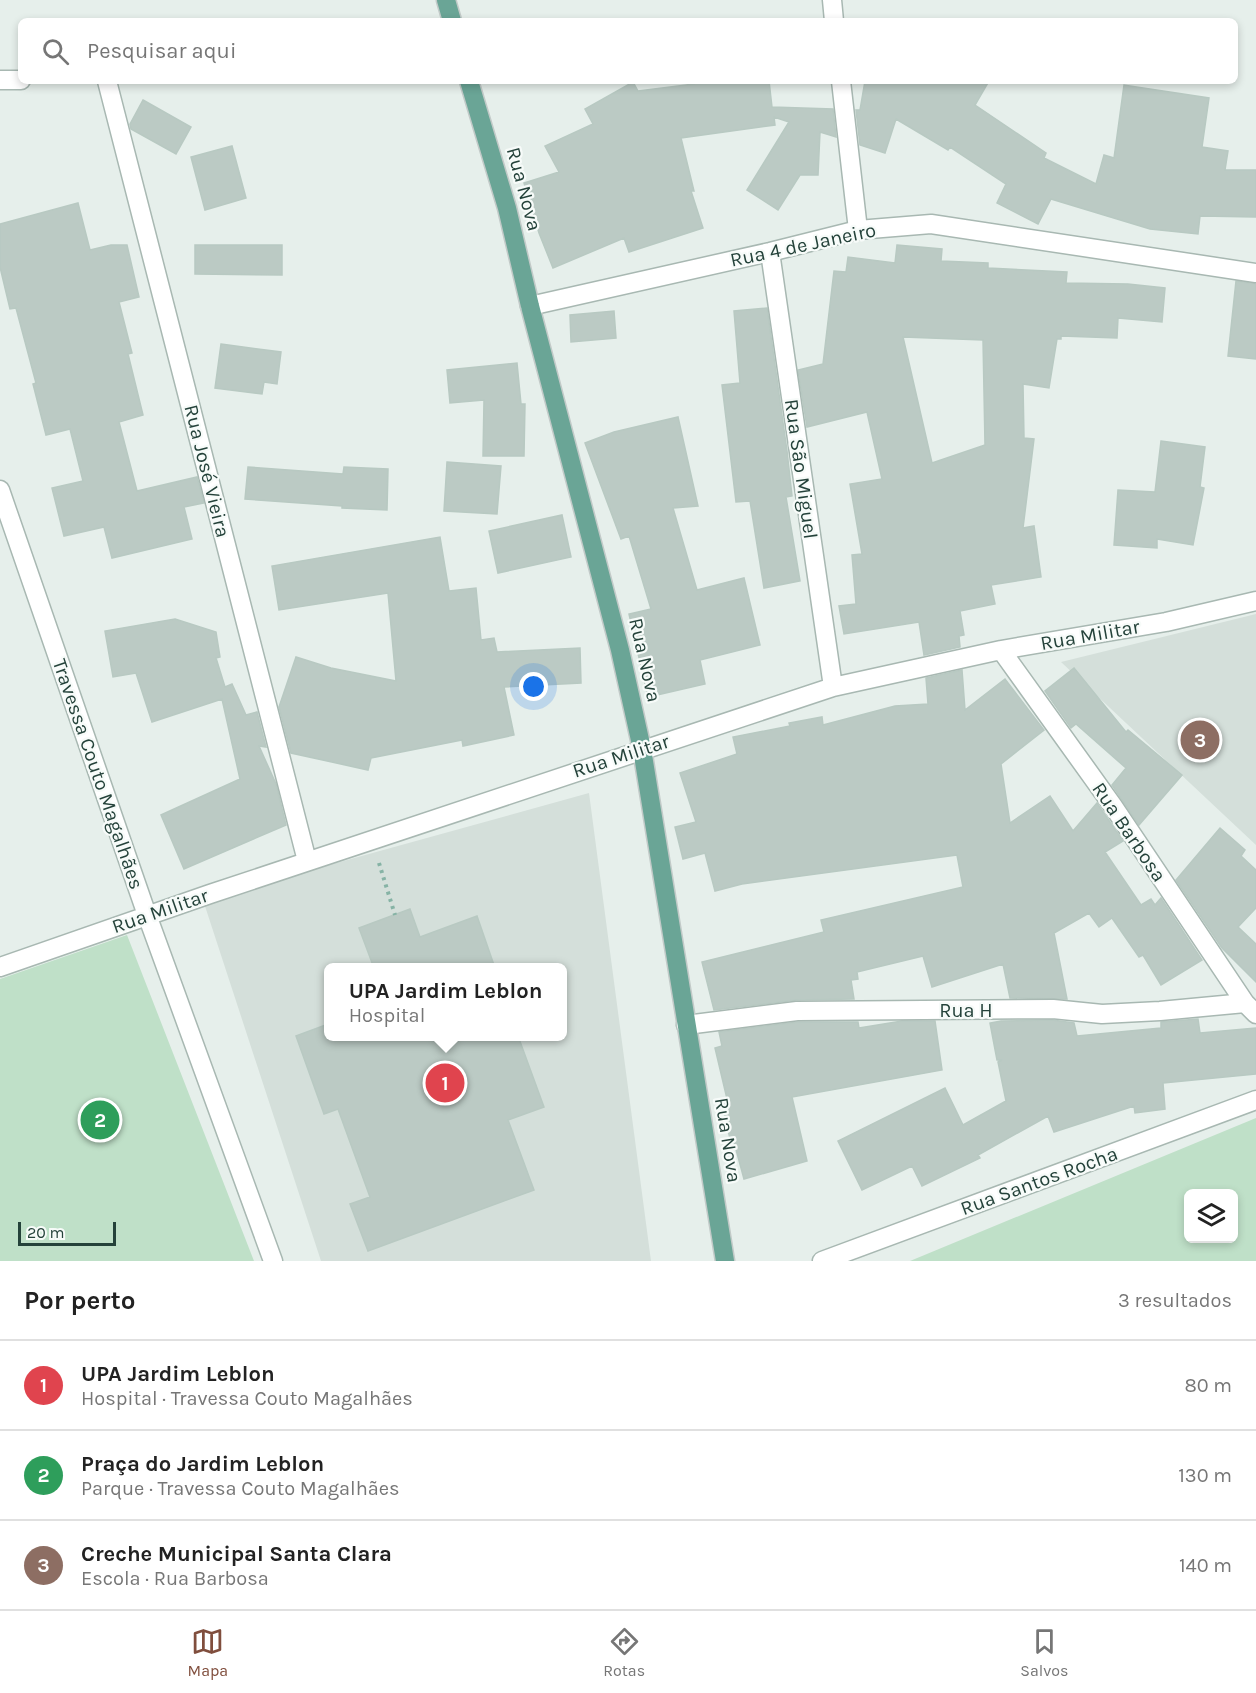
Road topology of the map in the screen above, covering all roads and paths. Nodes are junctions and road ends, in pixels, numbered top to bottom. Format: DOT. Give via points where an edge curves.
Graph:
graph roads {
  1 [pos="446,0"];
  2 [pos="832,0"];
  3 [pos="451,18"];
  4 [pos="834,18"];
  5 [pos="0,80"];
  6 [pos="18,80"];
  7 [pos="108,84"];
  8 [pos="470,84"];
  9 [pos="841,84"];
  10 [pos="858,230"];
  11 [pos="770,252"];
  12 [pos="1256,273"];
  13 [pos="530,306"];
  14 [pos="0,490"];
  15 [pos="1256,600"];
  16 [pos="1001,650"];
  17 [pos="833,687"];
  18 [pos="642,749"];
  19 [pos="371,840"];
  20 [pos="307,861"];
  21 [pos="147,915"];
  22 [pos="395,915"];
  23 [pos="0,967"];
  24 [pos="1251,1008"];
  25 [pos="686,1025"];
  26 [pos="1256,1100"];
  27 [pos="273,1261"];
  28 [pos="724,1261"];
  29 [pos="822,1261"];
  1 -- 3 [label="main road"];
  2 -- 4 [label="street"];
  5 -- 6 [label="street"];
  7 -- 20 [label="street, Rua José Vieira"];
  8 -- 13 [label="main road, Rua Nova" via="507,208"];
  9 -- 10 [label="street"];
  10 -- 11 [label="street, Rua 4 de Janeiro"];
  10 -- 12 [label="street, Rua 4 de Janeiro" via="931,224"];
  11 -- 13 [label="street, Rua 4 de Janeiro"];
  11 -- 17 [label="street, Rua São Miguel"];
  13 -- 18 [label="main road, Rua Nova"];
  14 -- 21 [label="street, Travessa Couto Magalhães"];
  15 -- 16 [label="street, Rua Militar" via="1166,622"];
  16 -- 17 [label="street, Rua Militar"];
  16 -- 24 [label="street, Rua Barbosa"];
  17 -- 18 [label="street, Rua Militar"];
  18 -- 19 [label="street, Rua Militar"];
  18 -- 25 [label="main road, Rua Nova"];
  19 -- 20 [label="street, Rua Militar"];
  19 -- 22 [label="path"];
  20 -- 21 [label="street, Rua Militar"];
  21 -- 23 [label="street, Rua Militar"];
  21 -- 27 [label="street, Travessa Couto Magalhães"];
  24 -- 25 [label="street, Rua H" via="1102,1014 1053,1009 797,1011"];
  25 -- 28 [label="main road, Rua Nova"];
  26 -- 29 [label="street, Rua Santos Rocha"];
}
